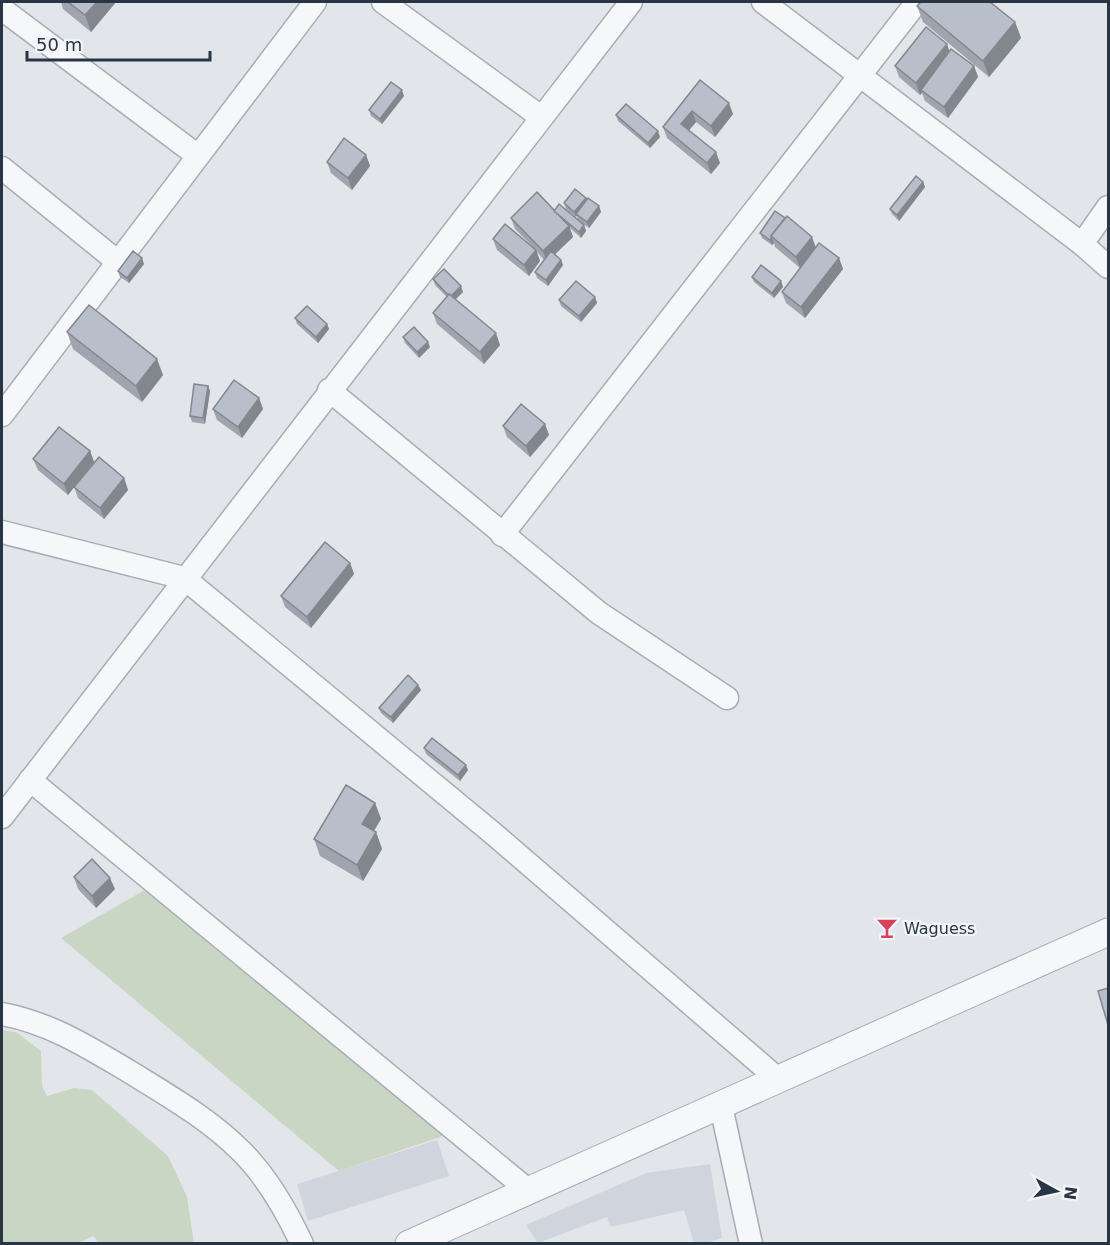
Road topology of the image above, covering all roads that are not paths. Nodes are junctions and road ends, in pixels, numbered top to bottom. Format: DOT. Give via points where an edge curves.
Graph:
graph roads {
  1 [pos="315,2"];
  2 [pos="383,2"];
  3 [pos="631,2"];
  4 [pos="763,2"];
  5 [pos="917,2"];
  6 [pos="2,9"];
  7 [pos="860,75"];
  8 [pos="541,117"];
  9 [pos="198,156"];
  10 [pos="2,168"];
  11 [pos="1108,207"];
  12 [pos="1082,244"];
  13 [pos="118,262"];
  14 [pos="1108,267"];
  15 [pos="329,390"];
  16 [pos="2,415"];
  17 [pos="2,532"];
  18 [pos="502,535"];
  19 [pos="184,578"];
  20 [pos="727,698"];
  21 [pos="30,780"];
  22 [pos="2,817"];
  23 [pos="1108,932"];
  24 [pos="2,1014"];
  25 [pos="779,1080"];
  26 [pos="721,1106"];
  27 [pos="529,1191"];
  28 [pos="302,1244"];
  29 [pos="409,1244"];
  30 [pos="751,1244"];
  1 -- 9 [label="street"];
  2 -- 8 [label="street"];
  3 -- 8 [label="street"];
  4 -- 7 [label="street"];
  5 -- 7 [label="street"];
  6 -- 9 [label="street"];
  7 -- 12 [label="street"];
  7 -- 18 [label="street"];
  8 -- 15 [label="street"];
  9 -- 13 [label="street"];
  10 -- 13 [label="street"];
  11 -- 12 [label="street"];
  12 -- 14 [label="street"];
  13 -- 16 [label="street"];
  15 -- 18 [label="street"];
  15 -- 19 [label="street"];
  17 -- 19 [label="street"];
  18 -- 20 [label="street" via="599,613"];
  19 -- 21 [label="street"];
  19 -- 25 [label="street" via="495,835"];
  21 -- 22 [label="street"];
  21 -- 27 [label="street"];
  23 -- 25 [label="street"];
  24 -- 28 [label="street" via="30,1019 68,1035 186,1106 243,1152 280,1202"];
  25 -- 26 [label="street"];
  26 -- 27 [label="street"];
  26 -- 30 [label="street"];
  27 -- 29 [label="street"];
}
